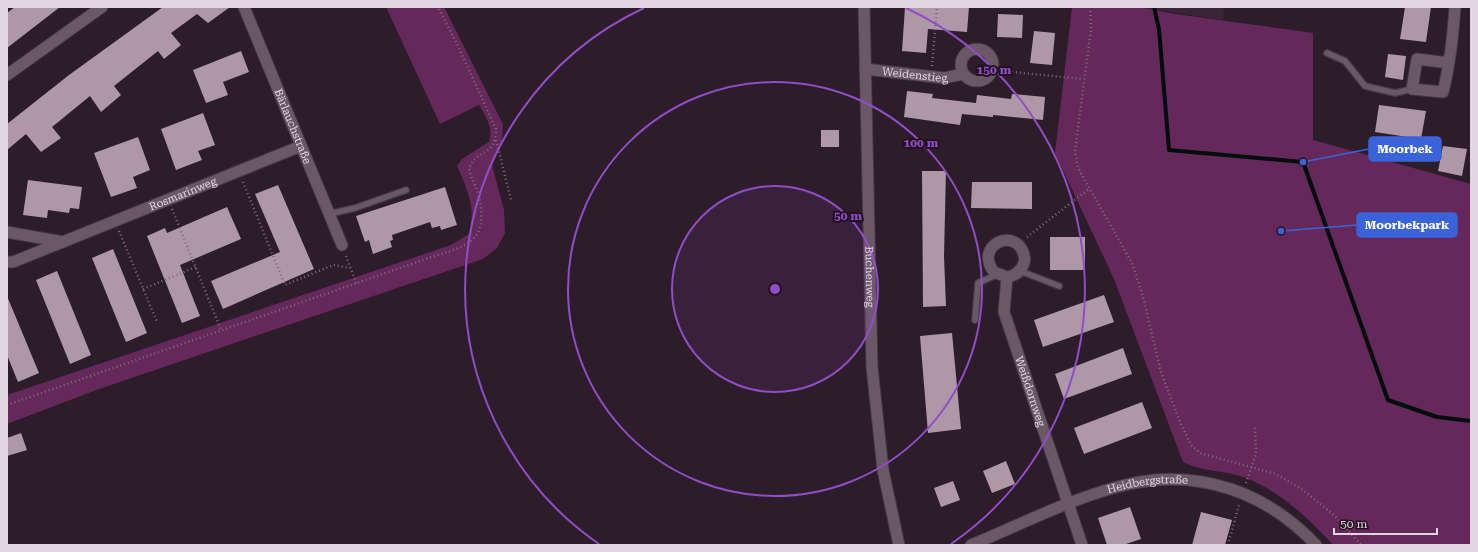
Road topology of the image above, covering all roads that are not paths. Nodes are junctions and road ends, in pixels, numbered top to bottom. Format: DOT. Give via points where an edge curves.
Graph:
graph roads {
  1 [pos="102,7"];
  2 [pos="244,7"];
  3 [pos="864,7"];
  4 [pos="1455,7"];
  5 [pos="1327,53"];
  6 [pos="1449,63"];
  7 [pos="865,69"];
  8 [pos="963,74"];
  9 [pos="7,75"];
  10 [pos="1412,89"];
  11 [pos="301,146"];
  12 [pos="406,190"];
  13 [pos="329,214"];
  14 [pos="7,232"];
  15 [pos="64,242"];
  16 [pos="342,245"];
  17 [pos="7,262"];
  18 [pos="1020,271"];
  19 [pos="1002,276"];
  20 [pos="1059,286"];
  21 [pos="975,320"];
  22 [pos="1069,504"];
  23 [pos="899,545"];
  24 [pos="971,545"];
  25 [pos="1082,545"];
  26 [pos="1316,545"];
  1 -- 9 [label="street"];
  2 -- 11 [label="street, Bärlauchstraße"];
  3 -- 7 [label="street, Buchenweg"];
  4 -- 6 [label="street"];
  5 -- 10 [label="lane" via="1345,61 1365,86 1395,93"];
  6 -- 10 [label="street" via="1443,92"];
  6 -- 10 [label="street" via="1417,59"];
  7 -- 8 [label="street, Weidenstieg" via="944,78"];
  7 -- 23 [label="street, Buchenweg" via="872,367 883,470"];
  8 -- 8 [label="street, Weidenstieg" via="974,81 988,77 993,62 990,55 976,48 968,51 960,64"];
  11 -- 13 [label="street, Bärlauchstraße"];
  11 -- 15 [label="street, Rosmarinweg"];
  12 -- 13 [label="lane" via="355,208"];
  13 -- 16 [label="street, Bärlauchstraße"];
  14 -- 15 [label="street"];
  15 -- 17 [label="street, Rosmarinweg"];
  18 -- 19 [label="street" via="1012,276"];
  18 -- 19 [label="street, Weißdornweg" via="1025,259 1024,254 1018,244 1002,241 991,249 988,260 990,267"];
  18 -- 20 [label="lane"];
  19 -- 21 [label="lane" via="978,283"];
  19 -- 22 [label="street, Weißdornweg" via="1004,312"];
  22 -- 24 [label="street, Heidbergstraße"];
  22 -- 25 [label="street, Weißdornweg"];
  22 -- 26 [label="street, Heidbergstraße" via="1108,489 1160,479 1217,484 1243,492 1260,501 1294,525"];
}
